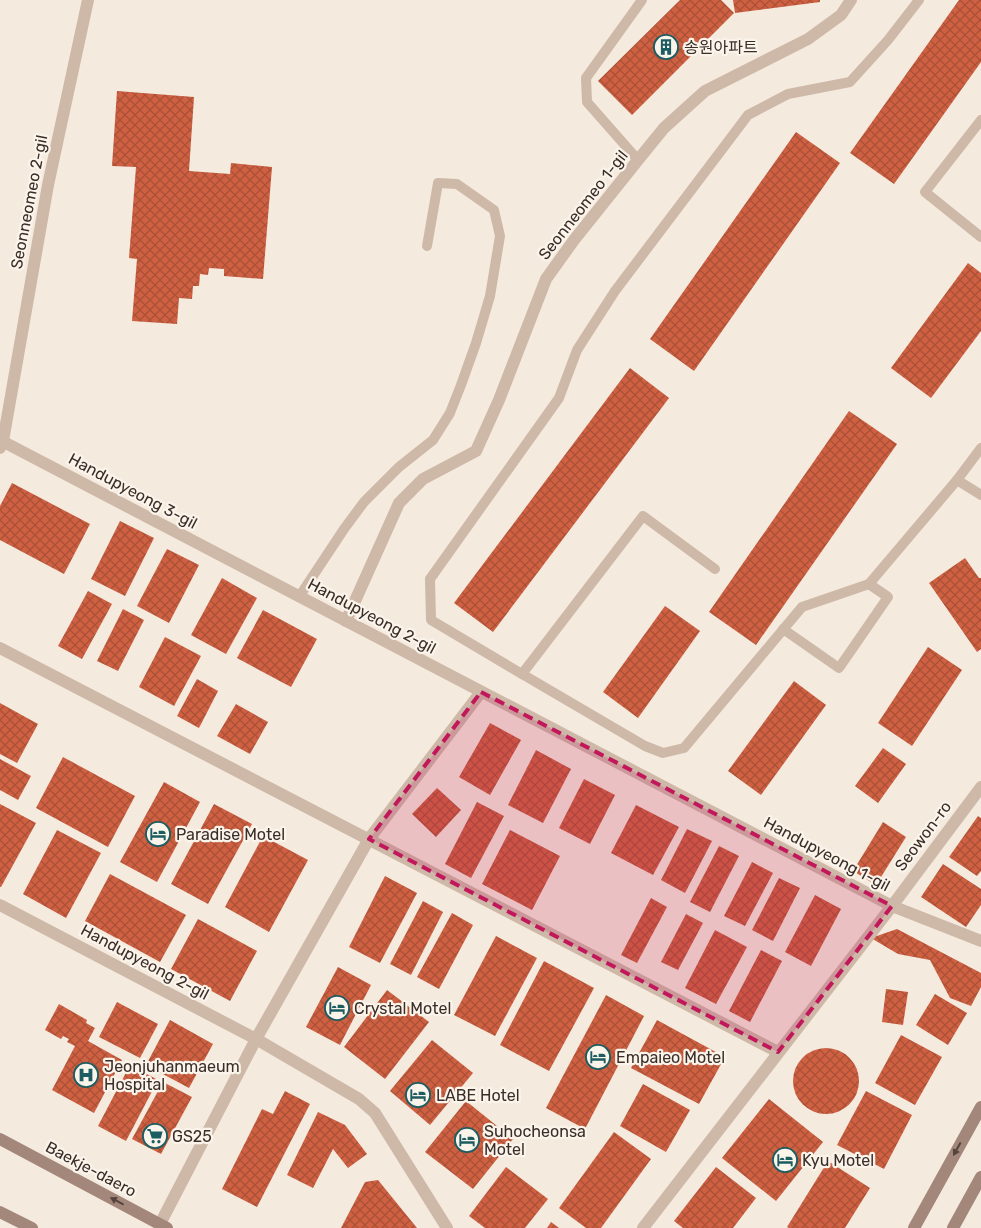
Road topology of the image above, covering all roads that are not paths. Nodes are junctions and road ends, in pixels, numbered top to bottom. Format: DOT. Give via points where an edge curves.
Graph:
graph roads {
  1 [pos="88,0"];
  2 [pos="642,0"];
  3 [pos="851,0"];
  4 [pos="919,0"];
  5 [pos="981,120"];
  6 [pos="638,160"];
  7 [pos="981,237"];
  8 [pos="427,246"];
  9 [pos="1,443"];
  10 [pos="981,448"];
  11 [pos="957,480"];
  12 [pos="981,495"];
  13 [pos="247,569"];
  14 [pos="714,569"];
  15 [pos="869,584"];
  16 [pos="299,597"];
  17 [pos="346,621"];
  18 [pos="783,629"];
  19 [pos="0,648"];
  20 [pos="522,674"];
  21 [pos="482,692"];
  22 [pos="981,787"];
  23 [pos="690,800"];
  24 [pos="369,839"];
  25 [pos="0,905"];
  26 [pos="892,906"];
  27 [pos="981,941"];
  28 [pos="256,1039"];
  29 [pos="778,1052"];
  30 [pos="981,1108"];
  31 [pos="0,1139"];
  32 [pos="981,1178"];
  33 [pos="0,1212"];
  34 [pos="164,1226"];
  35 [pos="32,1228"];
  36 [pos="447,1228"];
  37 [pos="643,1228"];
  38 [pos="914,1228"];
  39 [pos="953,1228"];
  1 -- 9 [label="street, Seonneomeo 2-gil" via="48,185"];
  2 -- 6 [label="lane" via="586,78 587,102"];
  3 -- 6 [label="street, Seonneomeo 1-gil" via="841,15 808,39 705,91 664,128"];
  4 -- 20 [label="lane" via="850,82 788,94 748,115 616,291 577,350 559,398 430,578 431,620"];
  5 -- 7 [label="lane" via="925,192"];
  6 -- 17 [label="street, Seonneomeo 1-gil" via="546,279 476,451 423,480 399,503"];
  8 -- 16 [label="lane" via="438,183 457,184 494,210 500,236 490,296 461,385 450,413 433,440 399,467 364,502"];
  9 -- 13 [label="street, Handupyeong 3-gil"];
  10 -- 11 [label="lane"];
  11 -- 12 [label="lane"];
  11 -- 15 [label="lane"];
  13 -- 16 [label="street, Handupyeong 2-gil"];
  14 -- 20 [label="lane" via="643,516"];
  15 -- 18 [label="lane" via="802,606"];
  15 -- 18 [label="lane" via="888,597 839,668"];
  16 -- 17 [label="street, Handupyeong 2-gil"];
  17 -- 21 [label="street, Handupyeong 2-gil"];
  18 -- 20 [label="lane" via="684,748 663,753 645,746"];
  19 -- 24 [label="street"];
  21 -- 23 [label="street, Handupyeong 2-gil"];
  21 -- 24 [label="street"];
  22 -- 26 [label="street, Seowon-ro"];
  23 -- 26 [label="street, Handupyeong 1-gil"];
  24 -- 28 [label="street"];
  24 -- 29 [label="street"];
  25 -- 28 [label="street, Handupyeong 2-gil"];
  26 -- 27 [label="street"];
  26 -- 29 [label="street, Handupyeong 1-gil"];
  28 -- 34 [label="street"];
  28 -- 36 [label="street, Handupyeong 2-gil" via="359,1098 375,1113"];
  29 -- 37 [label="street, Handupyeong 1-gil"];
  30 -- 38 [label="street, one-way"];
  34 -- 31 [label="street, Baekje-daero, one-way"];
  32 -- 39 [label="street"];
  33 -- 35 [label="street"];
}
